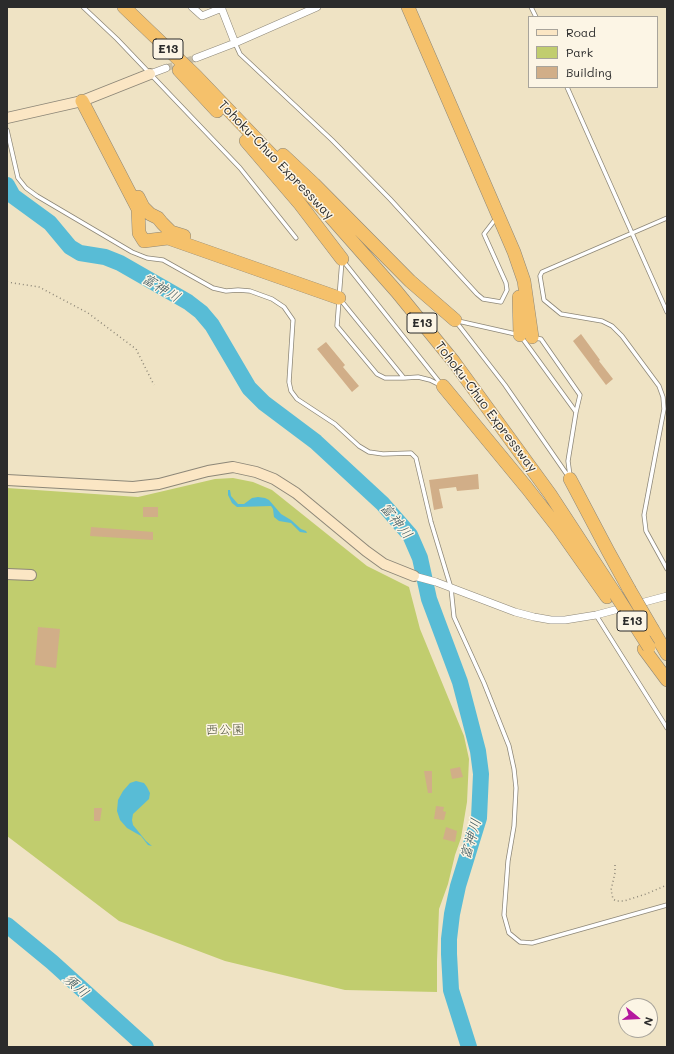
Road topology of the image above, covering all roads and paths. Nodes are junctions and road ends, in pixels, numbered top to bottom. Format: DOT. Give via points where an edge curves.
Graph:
graph roads {
  1 [pos="82,7"];
  2 [pos="124,7"];
  3 [pos="192,7"];
  4 [pos="317,7"];
  5 [pos="403,7"];
  6 [pos="408,7"];
  7 [pos="531,7"];
  8 [pos="221,8"];
  9 [pos="536,16"];
  10 [pos="140,22"];
  11 [pos="235,43"];
  12 [pos="196,58"];
  13 [pos="166,68"];
  14 [pos="150,74"];
  15 [pos="196,76"];
  16 [pos="567,88"];
  17 [pos="82,101"];
  18 [pos="7,118"];
  19 [pos="7,130"];
  20 [pos="667,218"];
  21 [pos="494,221"];
  22 [pos="632,233"];
  23 [pos="296,238"];
  24 [pos="342,259"];
  25 [pos="7,282"];
  26 [pos="340,294"];
  27 [pos="667,312"];
  28 [pos="455,320"];
  29 [pos="526,336"];
  30 [pos="404,378"];
  31 [pos="154,385"];
  32 [pos="443,386"];
  33 [pos="576,412"];
  34 [pos="570,479"];
  35 [pos="7,480"];
  36 [pos="667,569"];
  37 [pos="7,574"];
  38 [pos="31,575"];
  39 [pos="414,576"];
  40 [pos="450,588"];
  41 [pos="667,596"];
  42 [pos="612,597"];
  43 [pos="596,615"];
  44 [pos="647,648"];
  45 [pos="667,654"];
  46 [pos="667,676"];
  47 [pos="667,680"];
  48 [pos="667,728"];
  49 [pos="615,865"];
  50 [pos="667,885"];
  51 [pos="667,905"];
  1 -- 14 [label="lane"];
  2 -- 10 [label="highway, Tohoku-Chuo Expressway / E13"];
  3 -- 8 [label="street" via="202,16"];
  4 -- 11 [label="street"];
  5 -- 21 [label="highway"];
  6 -- 29 [label="highway" via="514,252 524,281"];
  7 -- 9 [label="lane"];
  8 -- 11 [label="street"];
  10 -- 15 [label="highway, Tohoku-Chuo Expressway / E13"];
  10 -- 24 [label="highway" via="166,57 253,148"];
  11 -- 12 [label="street"];
  11 -- 21 [label="lane" via="240,54 332,140 390,199 476,294 483,299 501,302 507,290 506,283 484,234"];
  13 -- 14 [label="street"];
  14 -- 17 [label="street"];
  14 -- 23 [label="lane" via="240,168"];
  15 -- 28 [label="highway" via="314,184 410,280"];
  15 -- 42 [label="highway, Tohoku-Chuo Expressway / E13" via="329,215 454,362 550,494"];
  16 -- 22 [label="lane"];
  17 -- 18 [label="street"];
  17 -- 26 [label="highway" via="102,129 143,207 172,232"];
  17 -- 26 [label="highway" via="138,209 139,233 144,241 168,238"];
  19 -- 40 [label="lane" via="18,178 37,196 132,252 147,258 163,260 213,288 226,292 250,291 272,299 284,307 293,320 289,382 291,391 297,399 369,452 411,454 416,458 430,522"];
  20 -- 22 [label="lane"];
  21 -- 29 [label="highway" via="519,286"];
  22 -- 27 [label="lane"];
  22 -- 36 [label="lane" via="542,272 540,276 544,300 560,314 602,321 612,326 659,386 664,409 644,515 646,531"];
  24 -- 26 [label="lane"];
  24 -- 32 [label="lane"];
  25 -- 31 [label="path" via="39,287 88,313 136,349"];
  26 -- 30 [label="lane"];
  26 -- 30 [label="lane" via="338,326 377,374 385,378"];
  28 -- 29 [label="lane"];
  28 -- 34 [label="lane" via="505,385"];
  29 -- 33 [label="lane"];
  29 -- 33 [label="lane" via="541,339 580,395"];
  30 -- 32 [label="lane" via="430,380"];
  32 -- 42 [label="highway"];
  33 -- 34 [label="lane" via="568,460"];
  34 -- 45 [label="highway, bridge"];
  35 -- 39 [label="street" via="133,487 159,484 233,467 256,472 274,479 296,493 384,564"];
  37 -- 38 [label="street"];
  39 -- 40 [label="street"];
  40 -- 43 [label="street" via="534,618 565,620"];
  40 -- 51 [label="lane" via="454,617 484,682 509,746 514,769 514,826 508,861 504,915 509,933 520,942 532,943"];
  41 -- 43 [label="street"];
  42 -- 44 [label="highway, Tohoku-Chuo Expressway / E13, bridge"];
  43 -- 48 [label="lane"];
  44 -- 46 [label="highway, Tohoku-Chuo Expressway / E13"];
  44 -- 47 [label="highway"];
  49 -- 50 [label="path" via="611,890 613,899 624,901"];
}
